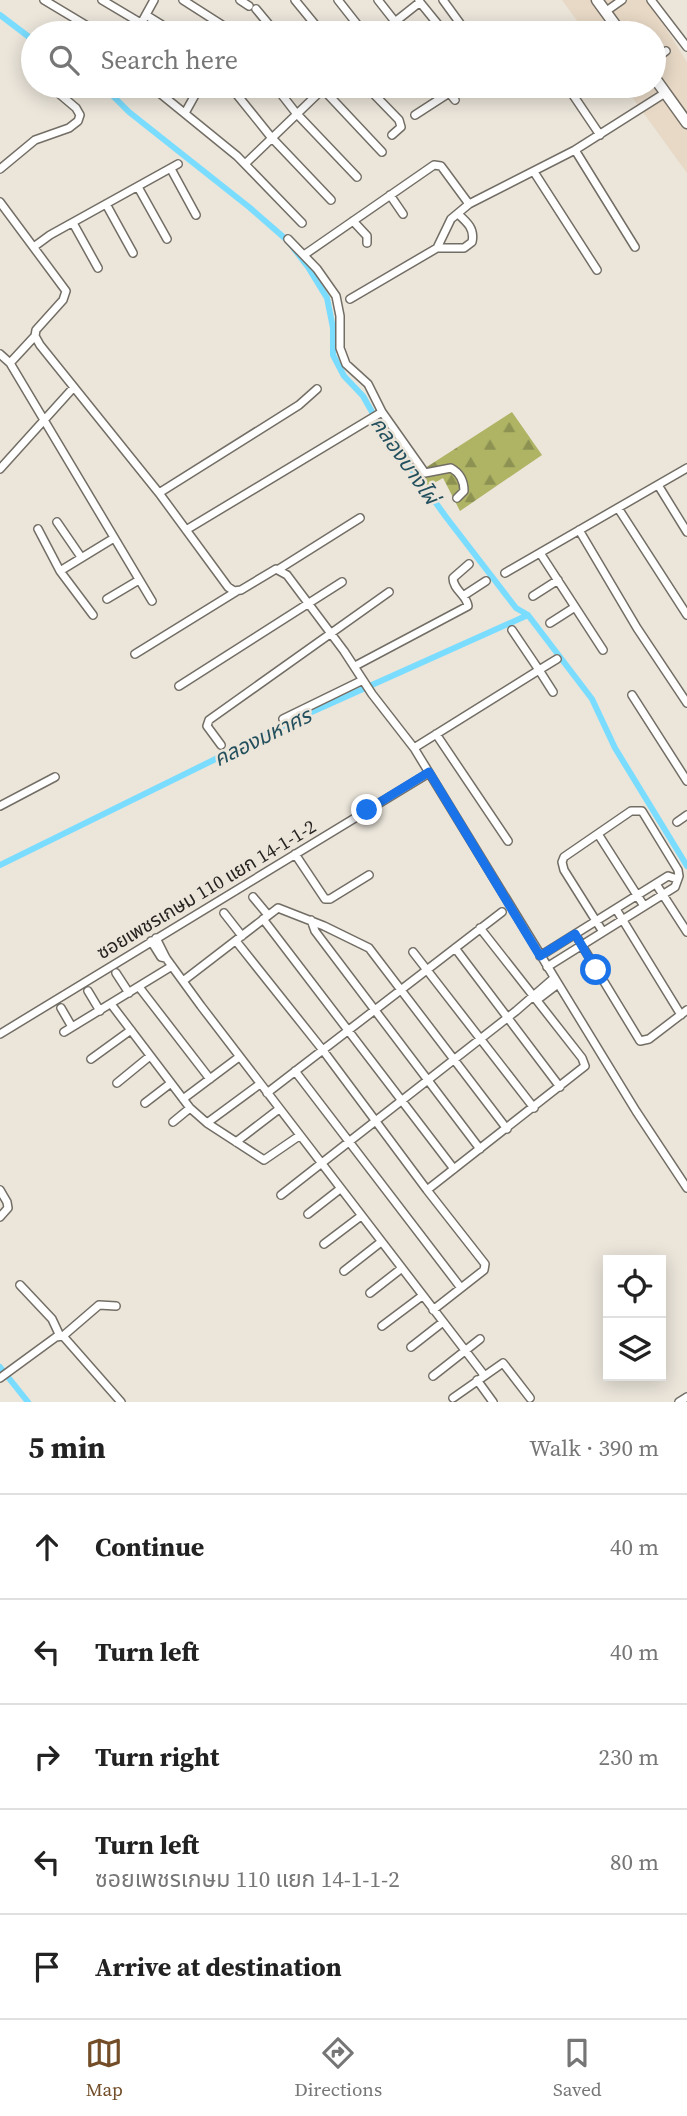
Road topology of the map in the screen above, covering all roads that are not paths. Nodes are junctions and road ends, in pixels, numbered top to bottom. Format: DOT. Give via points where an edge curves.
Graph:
graph roads {
  1 [pos="44,0"];
  2 [pos="102,0"];
  3 [pos="154,0"];
  4 [pos="183,0"];
  5 [pos="240,0"];
  6 [pos="295,0"];
  7 [pos="338,0"];
  8 [pos="378,0"];
  9 [pos="443,0"];
  10 [pos="597,0"];
  11 [pos="622,0"];
  12 [pos="651,0"];
  13 [pos="420,1"];
  14 [pos="605,12"];
  15 [pos="146,15"];
  16 [pos="79,21"];
  17 [pos="137,21"];
  18 [pos="140,21"];
  19 [pos="156,21"];
  20 [pos="216,21"];
  21 [pos="265,21"];
  22 [pos="312,21"];
  23 [pos="355,21"];
  24 [pos="394,21"];
  25 [pos="398,21"];
  26 [pos="435,21"];
  27 [pos="458,21"];
  28 [pos="612,21"];
  29 [pos="687,47"];
  30 [pos="666,94"];
  31 [pos="64,98"];
  32 [pos="166,98"];
  33 [pos="193,98"];
  34 [pos="240,98"];
  35 [pos="284,98"];
  36 [pos="311,98"];
  37 [pos="332,98"];
  38 [pos="378,98"];
  39 [pos="436,98"];
  40 [pos="575,98"];
  41 [pos="657,98"];
  42 [pos="185,113"];
  43 [pos="296,113"];
  44 [pos="415,115"];
  45 [pos="687,123"];
  46 [pos="392,135"];
  47 [pos="600,135"];
  48 [pos="271,137"];
  49 [pos="575,150"];
  50 [pos="382,152"];
  51 [pos="178,164"];
  52 [pos="245,164"];
  53 [pos="0,169"];
  54 [pos="170,169"];
  55 [pos="534,172"];
  56 [pos="357,177"];
  57 [pos="138,187"];
  58 [pos="390,195"];
  59 [pos="331,200"];
  60 [pos="0,202"];
  61 [pos="106,204"];
  62 [pos="470,204"];
  63 [pos="403,214"];
  64 [pos="458,214"];
  65 [pos="196,215"];
  66 [pos="353,221"];
  67 [pos="73,223"];
  68 [pos="302,223"];
  69 [pos="167,239"];
  70 [pos="288,239"];
  71 [pos="367,243"];
  72 [pos="34,246"];
  73 [pos="635,247"];
  74 [pos="437,248"];
  75 [pos="133,253"];
  76 [pos="304,255"];
  77 [pos="98,268"];
  78 [pos="597,270"];
  79 [pos="350,299"];
  80 [pos="35,336"];
  81 [pos="0,354"];
  82 [pos="10,363"];
  83 [pos="74,387"];
  84 [pos="317,389"];
  85 [pos="377,415"];
  86 [pos="44,421"];
  87 [pos="687,468"];
  88 [pos="0,469"];
  89 [pos="658,485"];
  90 [pos="159,493"];
  91 [pos="457,498"];
  92 [pos="618,508"];
  93 [pos="359,518"];
  94 [pos="57,522"];
  95 [pos="38,529"];
  96 [pos="186,530"];
  97 [pos="579,530"];
  98 [pos="687,532"];
  99 [pos="114,538"];
  100 [pos="540,552"];
  101 [pos="81,557"];
  102 [pos="469,564"];
  103 [pos="279,569"];
  104 [pos="60,571"];
  105 [pos="505,573"];
  106 [pos="139,580"];
  107 [pos="558,580"];
  108 [pos="486,581"];
  109 [pos="342,582"];
  110 [pos="237,591"];
  111 [pos="389,592"];
  112 [pos="463,596"];
  113 [pos="533,596"];
  114 [pos="107,599"];
  115 [pos="152,601"];
  116 [pos="309,604"];
  117 [pos="575,607"];
  118 [pos="93,615"];
  119 [pos="687,615"];
  120 [pos="550,623"];
  121 [pos="512,630"];
  122 [pos="331,633"];
  123 [pos="603,650"];
  124 [pos="135,654"];
  125 [pos="557,659"];
  126 [pos="355,666"];
  127 [pos="539,670"];
  128 [pos="365,682"];
  129 [pos="179,686"];
  130 [pos="553,692"];
  131 [pos="632,695"];
  132 [pos="687,703"];
  133 [pos="284,719"];
  134 [pos="436,734"];
  135 [pos="221,744"];
  136 [pos="414,748"];
  137 [pos="429,772"];
  138 [pos="55,776"];
  139 [pos="687,781"];
  140 [pos="0,806"];
  141 [pos="687,815"];
  142 [pos="677,822"];
  143 [pos="598,834"];
  144 [pos="508,841"];
  145 [pos="295,854"];
  146 [pos="369,875"];
  147 [pos="677,879"];
  148 [pos="656,884"];
  149 [pos="663,895"];
  150 [pos="637,896"];
  151 [pos="253,897"];
  152 [pos="644,906"];
  153 [pos="616,909"];
  154 [pos="502,912"];
  155 [pos="224,913"];
  156 [pos="265,917"];
  157 [pos="623,919"];
  158 [pos="311,920"];
  159 [pos="596,921"];
  160 [pos="480,928"];
  161 [pos="603,932"];
  162 [pos="687,932"];
  163 [pos="575,934"];
  164 [pos="239,939"];
  165 [pos="153,940"];
  166 [pos="582,945"];
  167 [pos="455,948"];
  168 [pos="414,952"];
  169 [pos="540,956"];
  170 [pos="172,966"];
  171 [pos="547,967"];
  172 [pos="428,969"];
  173 [pos="116,973"];
  174 [pos="183,981"];
  175 [pos="556,981"];
  176 [pos="139,987"];
  177 [pos="88,990"];
  178 [pos="401,990"];
  179 [pos="129,993"];
  180 [pos="536,997"];
  181 [pos="111,1004"];
  182 [pos="61,1008"];
  183 [pos="375,1009"];
  184 [pos="100,1011"];
  185 [pos="684,1012"];
  186 [pos="508,1017"];
  187 [pos="72,1027"];
  188 [pos="131,1030"];
  189 [pos="349,1030"];
  190 [pos="64,1032"];
  191 [pos="0,1034"];
  192 [pos="481,1038"];
  193 [pos="322,1049"];
  194 [pos="150,1056"];
  195 [pos="239,1057"];
  196 [pos="91,1059"];
  197 [pos="455,1059"];
  198 [pos="295,1071"];
  199 [pos="210,1079"];
  200 [pos="428,1079"];
  201 [pos="117,1083"];
  202 [pos="171,1083"];
  203 [pos="260,1084"];
  204 [pos="560,1087"];
  205 [pos="267,1093"];
  206 [pos="183,1099"];
  207 [pos="401,1100"];
  208 [pos="145,1103"];
  209 [pos="190,1108"];
  210 [pos="534,1108"];
  211 [pos="279,1109"];
  212 [pos="375,1120"];
  213 [pos="173,1122"];
  214 [pos="207,1123"];
  215 [pos="507,1129"];
  216 [pos="299,1136"];
  217 [pos="236,1142"];
  218 [pos="348,1142"];
  219 [pos="480,1149"];
  220 [pos="320,1163"];
  221 [pos="454,1169"];
  222 [pos="687,1188"];
  223 [pos="340,1189"];
  224 [pos="0,1190"];
  225 [pos="427,1190"];
  226 [pos="281,1195"];
  227 [pos="309,1214"];
  228 [pos="360,1216"];
  229 [pos="0,1217"];
  230 [pos="381,1242"];
  231 [pos="324,1244"];
  232 [pos="401,1269"];
  233 [pos="344,1270"];
  234 [pos="20,1285"];
  235 [pos="461,1288"];
  236 [pos="370,1293"];
  237 [pos="422,1296"];
  238 [pos="116,1306"];
  239 [pos="433,1310"];
  240 [pos="443,1322"];
  241 [pos="382,1326"];
  242 [pos="62,1336"];
  243 [pos="480,1339"];
  244 [pos="411,1347"];
  245 [pos="465,1351"];
  246 [pos="433,1376"];
  247 [pos="0,1378"];
  248 [pos="480,1378"];
  249 [pos="687,1397"];
  250 [pos="453,1398"];
  251 [pos="530,1398"];
  252 [pos="121,1402"];
  253 [pos="493,1402"];
  254 [pos="679,1402"];
  1 -- 16 [label="street"];
  2 -- 17 [label="street"];
  3 -- 15 [label="street"];
  4 -- 20 [label="street"];
  5 -- 21 [label="street"];
  6 -- 22 [label="street"];
  7 -- 23 [label="street"];
  8 -- 24 [label="street"];
  9 -- 27 [label="street"];
  10 -- 14 [label="street"];
  11 -- 14 [label="street"];
  12 -- 29 [label="street"];
  13 -- 25 [label="street"];
  13 -- 26 [label="street"];
  14 -- 28 [label="street"];
  15 -- 18 [label="street"];
  15 -- 19 [label="street"];
  30 -- 45 [label="street"];
  31 -- 53 [label="street" via="80,114 78,121 35,140"];
  32 -- 42 [label="street"];
  33 -- 42 [label="street"];
  34 -- 48 [label="street"];
  35 -- 43 [label="street"];
  36 -- 43 [label="street"];
  37 -- 50 [label="street"];
  38 -- 46 [label="street" via="399,120 401,127"];
  39 -- 44 [label="street"];
  40 -- 47 [label="street"];
  41 -- 47 [label="street"];
  42 -- 52 [label="street"];
  43 -- 48 [label="street"];
  43 -- 56 [label="street"];
  47 -- 49 [label="street"];
  48 -- 52 [label="street"];
  48 -- 59 [label="street"];
  49 -- 55 [label="street"];
  49 -- 73 [label="street"];
  51 -- 54 [label="street"];
  52 -- 68 [label="street"];
  54 -- 57 [label="street"];
  54 -- 65 [label="street"];
  55 -- 62 [label="street"];
  55 -- 78 [label="street"];
  57 -- 61 [label="street"];
  57 -- 69 [label="street"];
  58 -- 62 [label="street" via="438,166"];
  58 -- 63 [label="street"];
  58 -- 66 [label="street"];
  60 -- 72 [label="street"];
  61 -- 67 [label="street"];
  61 -- 75 [label="street"];
  62 -- 64 [label="street"];
  64 -- 74 [label="street" via="447,225"];
  64 -- 74 [label="street" via="470,225 472,242 464,248"];
  66 -- 71 [label="street" via="367,236"];
  66 -- 76 [label="street"];
  67 -- 72 [label="street"];
  67 -- 77 [label="street"];
  70 -- 76 [label="street"];
  72 -- 80 [label="street" via="66,294"];
  74 -- 79 [label="street"];
  76 -- 85 [label="street" via="337,296 343,360 368,384"];
  80 -- 82 [label="street"];
  80 -- 83 [label="street"];
  81 -- 82 [label="street"];
  82 -- 86 [label="street"];
  83 -- 86 [label="street"];
  83 -- 90 [label="street"];
  84 -- 90 [label="street"];
  85 -- 91 [label="street" via="425,473 451,468 459,475 464,491"];
  85 -- 96 [label="street"];
  86 -- 88 [label="street"];
  86 -- 99 [label="street"];
  87 -- 89 [label="street"];
  89 -- 92 [label="street"];
  89 -- 98 [label="street"];
  90 -- 96 [label="street"];
  92 -- 97 [label="street"];
  92 -- 119 [label="street"];
  93 -- 103 [label="street"];
  94 -- 101 [label="street"];
  95 -- 104 [label="street"];
  96 -- 110 [label="street" via="225,584"];
  97 -- 100 [label="street"];
  97 -- 132 [label="street"];
  99 -- 101 [label="street"];
  99 -- 106 [label="street"];
  100 -- 105 [label="street"];
  100 -- 107 [label="street"];
  101 -- 104 [label="street"];
  102 -- 112 [label="street" via="453,578"];
  103 -- 110 [label="street"];
  103 -- 116 [label="street"];
  104 -- 118 [label="street"];
  106 -- 114 [label="street"];
  106 -- 115 [label="street"];
  107 -- 113 [label="street"];
  107 -- 117 [label="street"];
  108 -- 112 [label="street"];
  109 -- 116 [label="street"];
  110 -- 124 [label="street"];
  111 -- 122 [label="street"];
  112 -- 126 [label="street" via="468,606"];
  116 -- 122 [label="street"];
  116 -- 129 [label="street"];
  117 -- 120 [label="street"];
  117 -- 123 [label="street"];
  121 -- 127 [label="street"];
  122 -- 126 [label="street"];
  122 -- 135 [label="street" via="209,720 207,726"];
  125 -- 127 [label="street"];
  126 -- 128 [label="street"];
  127 -- 130 [label="street"];
  127 -- 134 [label="street"];
  128 -- 133 [label="street"];
  128 -- 136 [label="street"];
  131 -- 139 [label="street"];
  134 -- 136 [label="street"];
  134 -- 144 [label="street"];
  136 -- 137 [label="street"];
  137 -- 145 [label="street, ซอยเพชรเกษม 110 แยก 14-1-1-2"];
  137 -- 169 [label="street"];
  138 -- 140 [label="street"];
  141 -- 142 [label="street"];
  143 -- 147 [label="street" via="631,811 642,811 678,870"];
  143 -- 150 [label="street"];
  143 -- 159 [label="street" via="562,862"];
  145 -- 146 [label="street" via="325,899"];
  145 -- 165 [label="street, ซอยเพชรเกษม 110 แยก 14-1-1-2"];
  147 -- 148 [label="street" via="668,876"];
  147 -- 149 [label="street" via="675,887"];
  148 -- 149 [label="street"];
  148 -- 150 [label="street"];
  149 -- 152 [label="street"];
  149 -- 162 [label="street"];
  150 -- 152 [label="street"];
  150 -- 153 [label="street"];
  151 -- 156 [label="street"];
  152 -- 157 [label="street"];
  153 -- 157 [label="street"];
  153 -- 159 [label="street"];
  154 -- 160 [label="street"];
  155 -- 164 [label="street"];
  156 -- 158 [label="street" via="282,907"];
  156 -- 164 [label="street"];
  156 -- 189 [label="street"];
  157 -- 161 [label="street"];
  157 -- 185 [label="street"];
  158 -- 178 [label="street" via="369,948"];
  158 -- 183 [label="street"];
  159 -- 161 [label="street"];
  159 -- 163 [label="street"];
  160 -- 167 [label="street"];
  160 -- 180 [label="street"];
  161 -- 166 [label="street"];
  163 -- 166 [label="street"];
  163 -- 169 [label="street"];
  164 -- 174 [label="street"];
  164 -- 193 [label="street"];
  165 -- 170 [label="street"];
  165 -- 191 [label="street, ซอยเพชรเกษม 110 แยก 14-1-1-2"];
  166 -- 171 [label="street"];
  166 -- 185 [label="street" via="640,1041"];
  167 -- 172 [label="street"];
  167 -- 186 [label="street"];
  168 -- 172 [label="street"];
  169 -- 171 [label="street"];
  170 -- 174 [label="street"];
  170 -- 176 [label="street"];
  171 -- 175 [label="street"];
  172 -- 178 [label="street"];
  172 -- 192 [label="street"];
  173 -- 179 [label="street"];
  174 -- 195 [label="street"];
  175 -- 180 [label="street"];
  175 -- 222 [label="street"];
  176 -- 179 [label="street"];
  176 -- 199 [label="street"];
  177 -- 184 [label="street"];
  178 -- 183 [label="street"];
  178 -- 197 [label="street"];
  179 -- 181 [label="street"];
  180 -- 186 [label="street"];
  180 -- 204 [label="street" via="586,1064"];
  181 -- 184 [label="street"];
  181 -- 188 [label="street"];
  182 -- 187 [label="street"];
  183 -- 189 [label="street"];
  183 -- 200 [label="street"];
  184 -- 187 [label="street"];
  186 -- 192 [label="street"];
  186 -- 204 [label="street"];
  187 -- 190 [label="street"];
  188 -- 194 [label="street"];
  188 -- 196 [label="street"];
  189 -- 193 [label="street"];
  189 -- 207 [label="street"];
  192 -- 197 [label="street"];
  192 -- 210 [label="street"];
  193 -- 198 [label="street"];
  193 -- 212 [label="street"];
  194 -- 201 [label="street"];
  194 -- 202 [label="street"];
  195 -- 199 [label="street"];
  195 -- 203 [label="street"];
  197 -- 200 [label="street"];
  197 -- 215 [label="street"];
  198 -- 205 [label="street"];
  198 -- 218 [label="street"];
  199 -- 206 [label="street"];
  200 -- 207 [label="street"];
  200 -- 219 [label="street"];
  202 -- 206 [label="street"];
  202 -- 208 [label="street"];
  203 -- 205 [label="street"];
  203 -- 214 [label="street"];
  204 -- 210 [label="street"];
  205 -- 211 [label="street"];
  206 -- 209 [label="street"];
  207 -- 212 [label="street"];
  207 -- 221 [label="street"];
  209 -- 213 [label="street"];
  209 -- 214 [label="street"];
  210 -- 215 [label="street"];
  211 -- 216 [label="street"];
  211 -- 217 [label="street"];
  212 -- 218 [label="street"];
  212 -- 225 [label="street"];
  214 -- 217 [label="street"];
  215 -- 219 [label="street"];
  216 -- 217 [label="street" via="264,1160"];
  216 -- 220 [label="street"];
  218 -- 220 [label="street"];
  218 -- 235 [label="street"];
  219 -- 221 [label="street"];
  220 -- 223 [label="street"];
  220 -- 226 [label="street"];
  221 -- 225 [label="street"];
  223 -- 227 [label="street"];
  223 -- 228 [label="street"];
  224 -- 229 [label="street" via="8,1208"];
  225 -- 235 [label="street" via="485,1264 484,1270"];
  228 -- 230 [label="street"];
  228 -- 231 [label="street"];
  230 -- 232 [label="street"];
  230 -- 233 [label="street"];
  232 -- 236 [label="street"];
  232 -- 237 [label="street"];
  234 -- 242 [label="street"];
  235 -- 239 [label="street"];
  237 -- 239 [label="street"];
  237 -- 241 [label="street"];
  238 -- 242 [label="street" via="99,1305"];
  239 -- 240 [label="street"];
  240 -- 244 [label="street"];
  240 -- 245 [label="street"];
  242 -- 247 [label="street"];
  242 -- 252 [label="street"];
  243 -- 245 [label="street"];
  245 -- 246 [label="street"];
  245 -- 248 [label="street"];
  248 -- 250 [label="street"];
  248 -- 251 [label="street" via="503,1363"];
  248 -- 253 [label="street"];
  249 -- 254 [label="street"];
}
